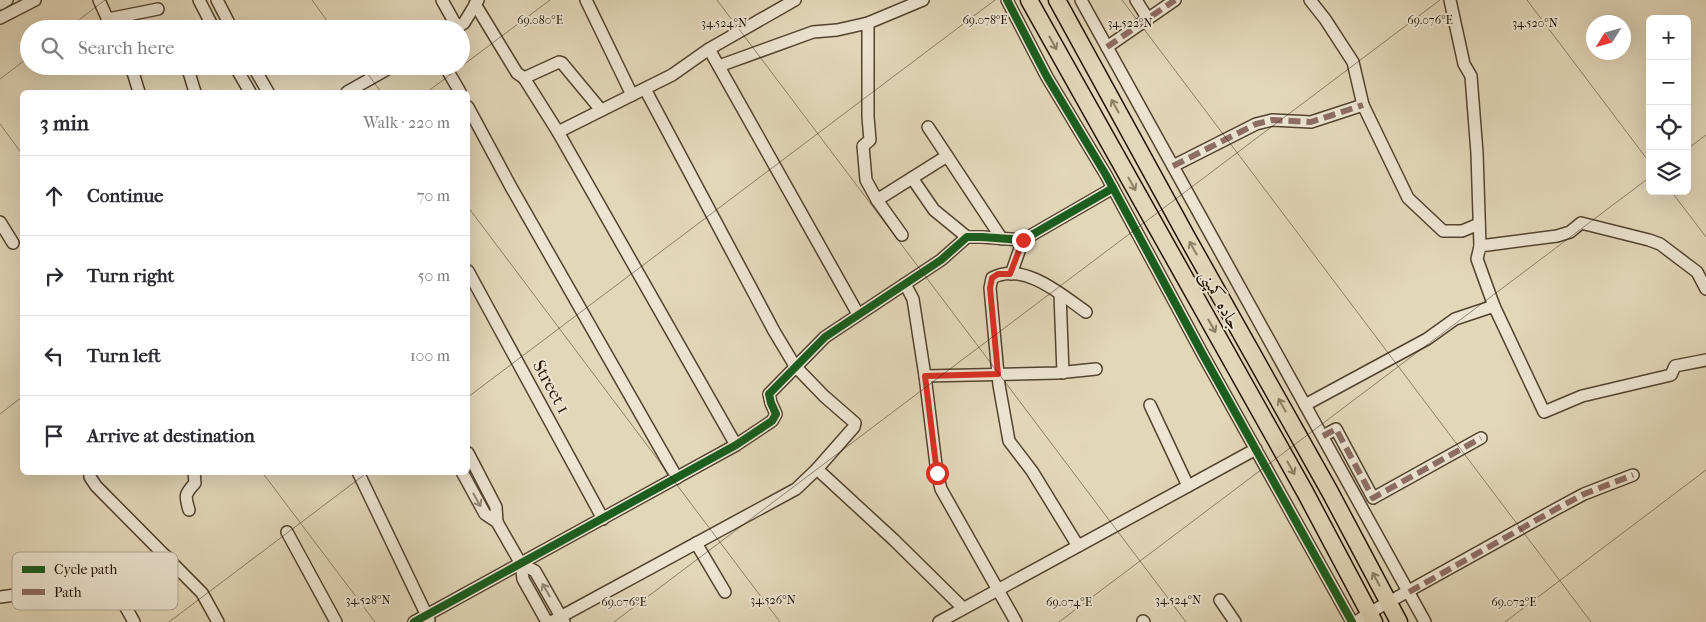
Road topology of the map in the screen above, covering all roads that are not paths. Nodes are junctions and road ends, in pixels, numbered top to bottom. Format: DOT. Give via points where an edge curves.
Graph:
graph roads {
  1 [pos="7,0"];
  2 [pos="35,0"];
  3 [pos="99,0"];
  4 [pos="199,0"];
  5 [pos="217,0"];
  6 [pos="442,0"];
  7 [pos="586,0"];
  8 [pos="795,0"];
  9 [pos="923,0"];
  10 [pos="1007,0"];
  11 [pos="1029,0"];
  12 [pos="1057,0"];
  13 [pos="1081,0"];
  14 [pos="1136,0"];
  15 [pos="1175,0"];
  16 [pos="1310,0"];
  17 [pos="1450,0"];
  18 [pos="477,2"];
  19 [pos="0,4"];
  20 [pos="158,9"];
  21 [pos="0,18"];
  22 [pos="1148,19"];
  23 [pos="108,20"];
  24 [pos="123,20"];
  25 [pos="209,20"];
  26 [pos="227,20"];
  27 [pos="451,20"];
  28 [pos="466,20"];
  29 [pos="868,23"];
  30 [pos="1107,47"];
  31 [pos="709,49"];
  32 [pos="719,66"];
  33 [pos="135,75"];
  34 [pos="190,75"];
  35 [pos="240,75"];
  36 [pos="258,75"];
  37 [pos="381,75"];
  38 [pos="450,75"];
  39 [pos="524,78"];
  40 [pos="363,89"];
  41 [pos="645,89"];
  42 [pos="138,90"];
  43 [pos="194,90"];
  44 [pos="249,90"];
  45 [pos="267,90"];
  46 [pos="459,90"];
  47 [pos="632,95"];
  48 [pos="1363,105"];
  49 [pos="601,110"];
  50 [pos="470,111"];
  51 [pos="928,127"];
  52 [pos="558,132"];
  53 [pos="946,156"];
  54 [pos="1173,166"];
  55 [pos="912,178"];
  56 [pos="1113,188"];
  57 [pos="877,200"];
  58 [pos="0,222"];
  59 [pos="1480,224"];
  60 [pos="902,235"];
  61 [pos="967,238"];
  62 [pos="1002,239"];
  63 [pos="1023,240"];
  64 [pos="13,243"];
  65 [pos="1480,246"];
  66 [pos="1706,264"];
  67 [pos="1697,272"];
  68 [pos="1010,274"];
  69 [pos="470,275"];
  70 [pos="904,284"];
  71 [pos="1706,289"];
  72 [pos="1060,294"];
  73 [pos="1494,306"];
  74 [pos="1086,312"];
  75 [pos="858,314"];
  76 [pos="1706,360"];
  77 [pos="795,366"];
  78 [pos="1096,369"];
  79 [pos="1063,373"];
  80 [pos="998,374"];
  81 [pos="925,376"];
  82 [pos="1150,405"];
  83 [pos="1306,405"];
  84 [pos="1323,436"];
  85 [pos="1482,438"];
  86 [pos="736,445"];
  87 [pos="1256,449"];
  88 [pos="470,458"];
  89 [pos="817,469"];
  90 [pos="90,475"];
  91 [pos="194,475"];
  92 [pos="359,475"];
  93 [pos="464,475"];
  94 [pos="1633,476"];
  95 [pos="677,478"];
  96 [pos="1188,486"];
  97 [pos="190,510"];
  98 [pos="603,519"];
  99 [pos="497,522"];
  100 [pos="287,532"];
  101 [pos="696,543"];
  102 [pos="1078,546"];
  103 [pos="162,552"];
  104 [pos="521,564"];
  105 [pos="178,568"];
  106 [pos="997,589"];
  107 [pos="725,592"];
  108 [pos="1409,592"];
  109 [pos="1220,600"];
  110 [pos="1388,603"];
  111 [pos="963,608"];
  112 [pos="127,610"];
  113 [pos="428,619"];
  114 [pos="1366,619"];
  115 [pos="556,620"];
  116 [pos="134,622"];
  117 [pos="218,622"];
  118 [pos="336,622"];
  119 [pos="414,622"];
  120 [pos="939,622"];
  121 [pos="1016,622"];
  122 [pos="1236,622"];
  123 [pos="1352,622"];
  124 [pos="1399,622"];
  125 [pos="1425,622"];
  1 -- 19 [label="street"];
  2 -- 21 [label="street"];
  3 -- 23 [label="street"];
  4 -- 25 [label="street"];
  5 -- 26 [label="street"];
  6 -- 27 [label="street"];
  7 -- 47 [label="street"];
  8 -- 31 [label="street"];
  9 -- 29 [label="street"];
  10 -- 56 [label="street"];
  11 -- 114 [label="highway, جاده کمپنی, one-way" via="1300,484"];
  110 -- 12 [label="highway, جاده کمپنی, one-way" via="1326,484"];
  13 -- 30 [label="street"];
  14 -- 22 [label="street"];
  15 -- 22 [label="street"];
  16 -- 48 [label="street" via="1353,62"];
  17 -- 59 [label="street" via="1464,64 1471,76"];
  18 -- 28 [label="street"];
  18 -- 39 [label="street"];
  20 -- 24 [label="street"];
  22 -- 30 [label="street"];
  29 -- 32 [label="street" via="813,32"];
  29 -- 57 [label="street" via="870,140 863,146 866,180"];
  30 -- 54 [label="street"];
  31 -- 32 [label="street"];
  31 -- 41 [label="street"];
  32 -- 75 [label="street"];
  33 -- 42 [label="street"];
  34 -- 43 [label="street"];
  35 -- 44 [label="street"];
  36 -- 45 [label="street"];
  37 -- 40 [label="street"];
  38 -- 46 [label="street"];
  39 -- 49 [label="street" via="562,62"];
  39 -- 52 [label="street"];
  41 -- 47 [label="street"];
  41 -- 77 [label="street"];
  47 -- 49 [label="street"];
  48 -- 54 [label="street" via="1311,122 1272,120 1256,124"];
  48 -- 59 [label="street" via="1408,198 1443,231 1462,231"];
  49 -- 52 [label="street"];
  50 -- 95 [label="street"];
  51 -- 53 [label="street"];
  52 -- 86 [label="street"];
  53 -- 55 [label="street"];
  53 -- 62 [label="street"];
  54 -- 83 [label="street"];
  55 -- 57 [label="street"];
  55 -- 61 [label="street" via="934,210"];
  56 -- 63 [label="street"];
  56 -- 87 [label="street"];
  57 -- 60 [label="street"];
  58 -- 64 [label="street"];
  59 -- 65 [label="street"];
  61 -- 62 [label="street"];
  61 -- 70 [label="street"];
  62 -- 63 [label="street"];
  63 -- 68 [label="street"];
  65 -- 67 [label="street" via="1557,236 1570,232 1581,223 1660,244"];
  65 -- 73 [label="street" via="1477,259"];
  66 -- 67 [label="street"];
  67 -- 71 [label="street"];
  68 -- 72 [label="street" via="1039,280"];
  68 -- 80 [label="street" via="998,274 992,278 990,288"];
  69 -- 98 [label="street, Street 1"];
  70 -- 75 [label="street"];
  70 -- 81 [label="street" via="913,299"];
  72 -- 74 [label="street"];
  72 -- 79 [label="street"];
  73 -- 76 [label="street" via="1544,412 1582,396 1671,375 1675,366"];
  73 -- 83 [label="street" via="1455,319 1427,339"];
  75 -- 77 [label="street" via="825,337"];
  77 -- 86 [label="street" via="769,394 776,414 772,422"];
  77 -- 89 [label="street" via="855,423"];
  78 -- 79 [label="street"];
  79 -- 80 [label="street"];
  80 -- 81 [label="street"];
  80 -- 102 [label="street" via="1009,441 1032,471"];
  81 -- 106 [label="street" via="941,489"];
  82 -- 96 [label="street"];
  83 -- 84 [label="street"];
  84 -- 85 [label="street" via="1336,429 1373,498"];
  84 -- 108 [label="street"];
  86 -- 95 [label="street"];
  87 -- 96 [label="street"];
  87 -- 123 [label="street"];
  88 -- 99 [label="street" via="496,507"];
  89 -- 101 [label="street" via="796,489"];
  89 -- 111 [label="street"];
  90 -- 103 [label="street" via="96,486"];
  91 -- 97 [label="street" via="194,484 185,498"];
  92 -- 113 [label="street"];
  93 -- 99 [label="street, one-way" via="485,514"];
  94 -- 108 [label="street" via="1556,508"];
  95 -- 98 [label="street"];
  96 -- 102 [label="street"];
  98 -- 104 [label="street"];
  99 -- 104 [label="street"];
  100 -- 118 [label="street"];
  101 -- 107 [label="street"];
  101 -- 115 [label="street"];
  102 -- 106 [label="street"];
  104 -- 113 [label="street"];
  104 -- 115 [label="street" via="523,579"];
  105 -- 117 [label="street" via="202,593"];
  106 -- 111 [label="street"];
  106 -- 121 [label="street"];
  108 -- 110 [label="street"];
  108 -- 125 [label="street"];
  109 -- 122 [label="street"];
  110 -- 114 [label="street"];
  110 -- 124 [label="highway, جاده کمپنی"];
  111 -- 120 [label="street"];
  112 -- 116 [label="street"];
  113 -- 119 [label="street"];
}
